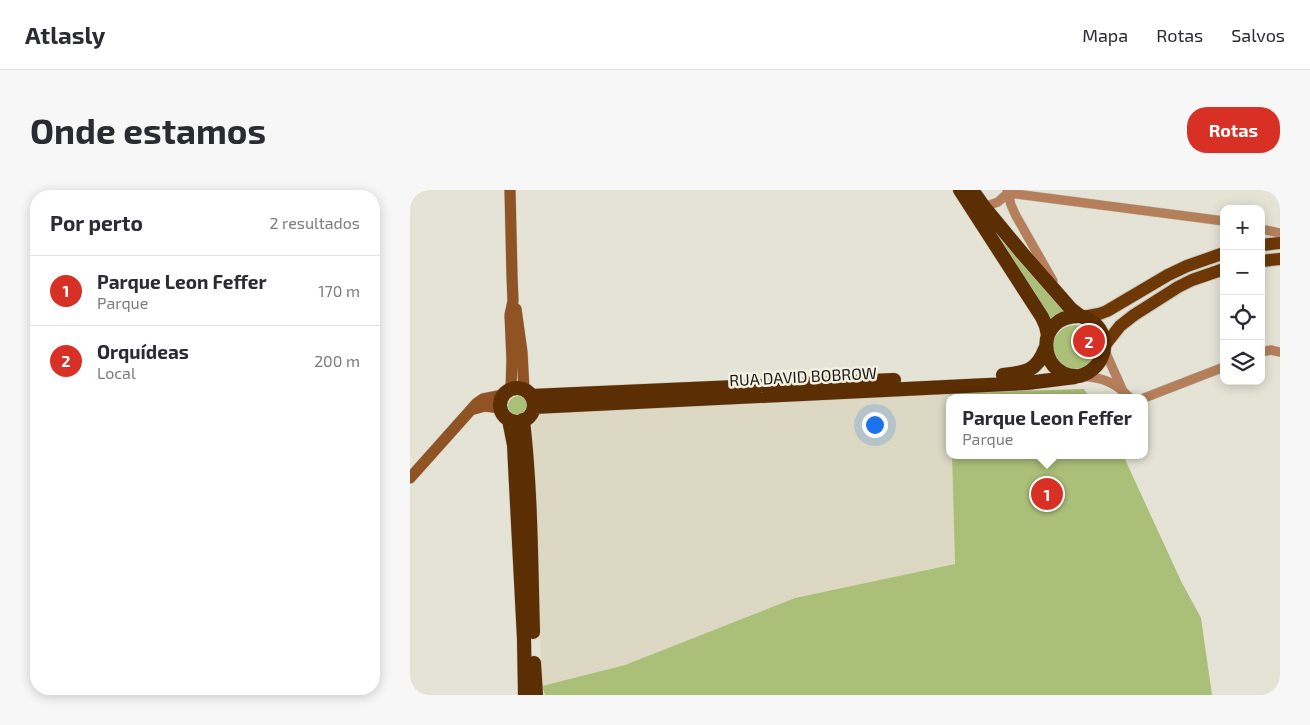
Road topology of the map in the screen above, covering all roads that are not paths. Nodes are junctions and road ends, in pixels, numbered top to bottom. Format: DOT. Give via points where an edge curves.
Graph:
graph roads {
  1 [pos="510,190"];
  2 [pos="960,190"];
  3 [pos="972,190"];
  4 [pos="1008,191"];
  5 [pos="984,207"];
  6 [pos="1220,220"];
  7 [pos="1265,230"];
  8 [pos="1280,233"];
  9 [pos="1280,243"];
  10 [pos="1265,245"];
  11 [pos="1220,254"];
  12 [pos="1280,259"];
  13 [pos="1265,261"];
  14 [pos="1220,270"];
  15 [pos="1059,295"];
  16 [pos="1082,317"];
  17 [pos="1047,342"];
  18 [pos="1105,348"];
  19 [pos="1265,351"];
  20 [pos="1280,352"];
  21 [pos="1220,369"];
  22 [pos="1078,376"];
  23 [pos="1122,389"];
  24 [pos="1126,394"];
  25 [pos="1148,396"];
  26 [pos="517,397"];
  27 [pos="516,420"];
  28 [pos="410,478"];
  29 [pos="534,694"];
  1 -- 26 [label="main road" via="513,300 518,314"];
  2 -- 17 [label="highway" via="1042,316"];
  3 -- 5 [label="highway"];
  4 -- 5 [label="street" via="998,202"];
  4 -- 6 [label="street"];
  4 -- 15 [label="street" via="1016,216"];
  5 -- 15 [label="highway"];
  7 -- 8 [label="street"];
  9 -- 10 [label="main road"];
  11 -- 16 [label="main road" via="1168,275 1107,311"];
  12 -- 13 [label="main road"];
  14 -- 18 [label="main road" via="1192,280 1134,315 1120,326"];
  15 -- 16 [label="highway"];
  16 -- 17 [label="highway, RUA DAVID BOBROW" via="1067,317 1060,321 1052,328"];
  16 -- 18 [label="highway" via="1098,327"];
  17 -- 22 [label="highway" via="1054,366 1064,373"];
  17 -- 26 [label="highway, RUA DAVID BOBROW" via="1040,360 1026,372 1015,374"];
  18 -- 22 [label="highway" via="1097,365"];
  18 -- 23 [label="street"];
  19 -- 20 [label="street"];
  21 -- 25 [label="street"];
  22 -- 23 [label="street" via="1103,379"];
  22 -- 26 [label="highway, RUA DAVID BOBROW" via="1026,383"];
  23 -- 24 [label="street"];
  26 -- 27 [label="highway" via="503,414"];
  26 -- 27 [label="highway" via="530,415"];
  26 -- 28 [label="main road" via="481,400"];
  27 -- 29 [label="highway" via="514,445 524,639"];
}
